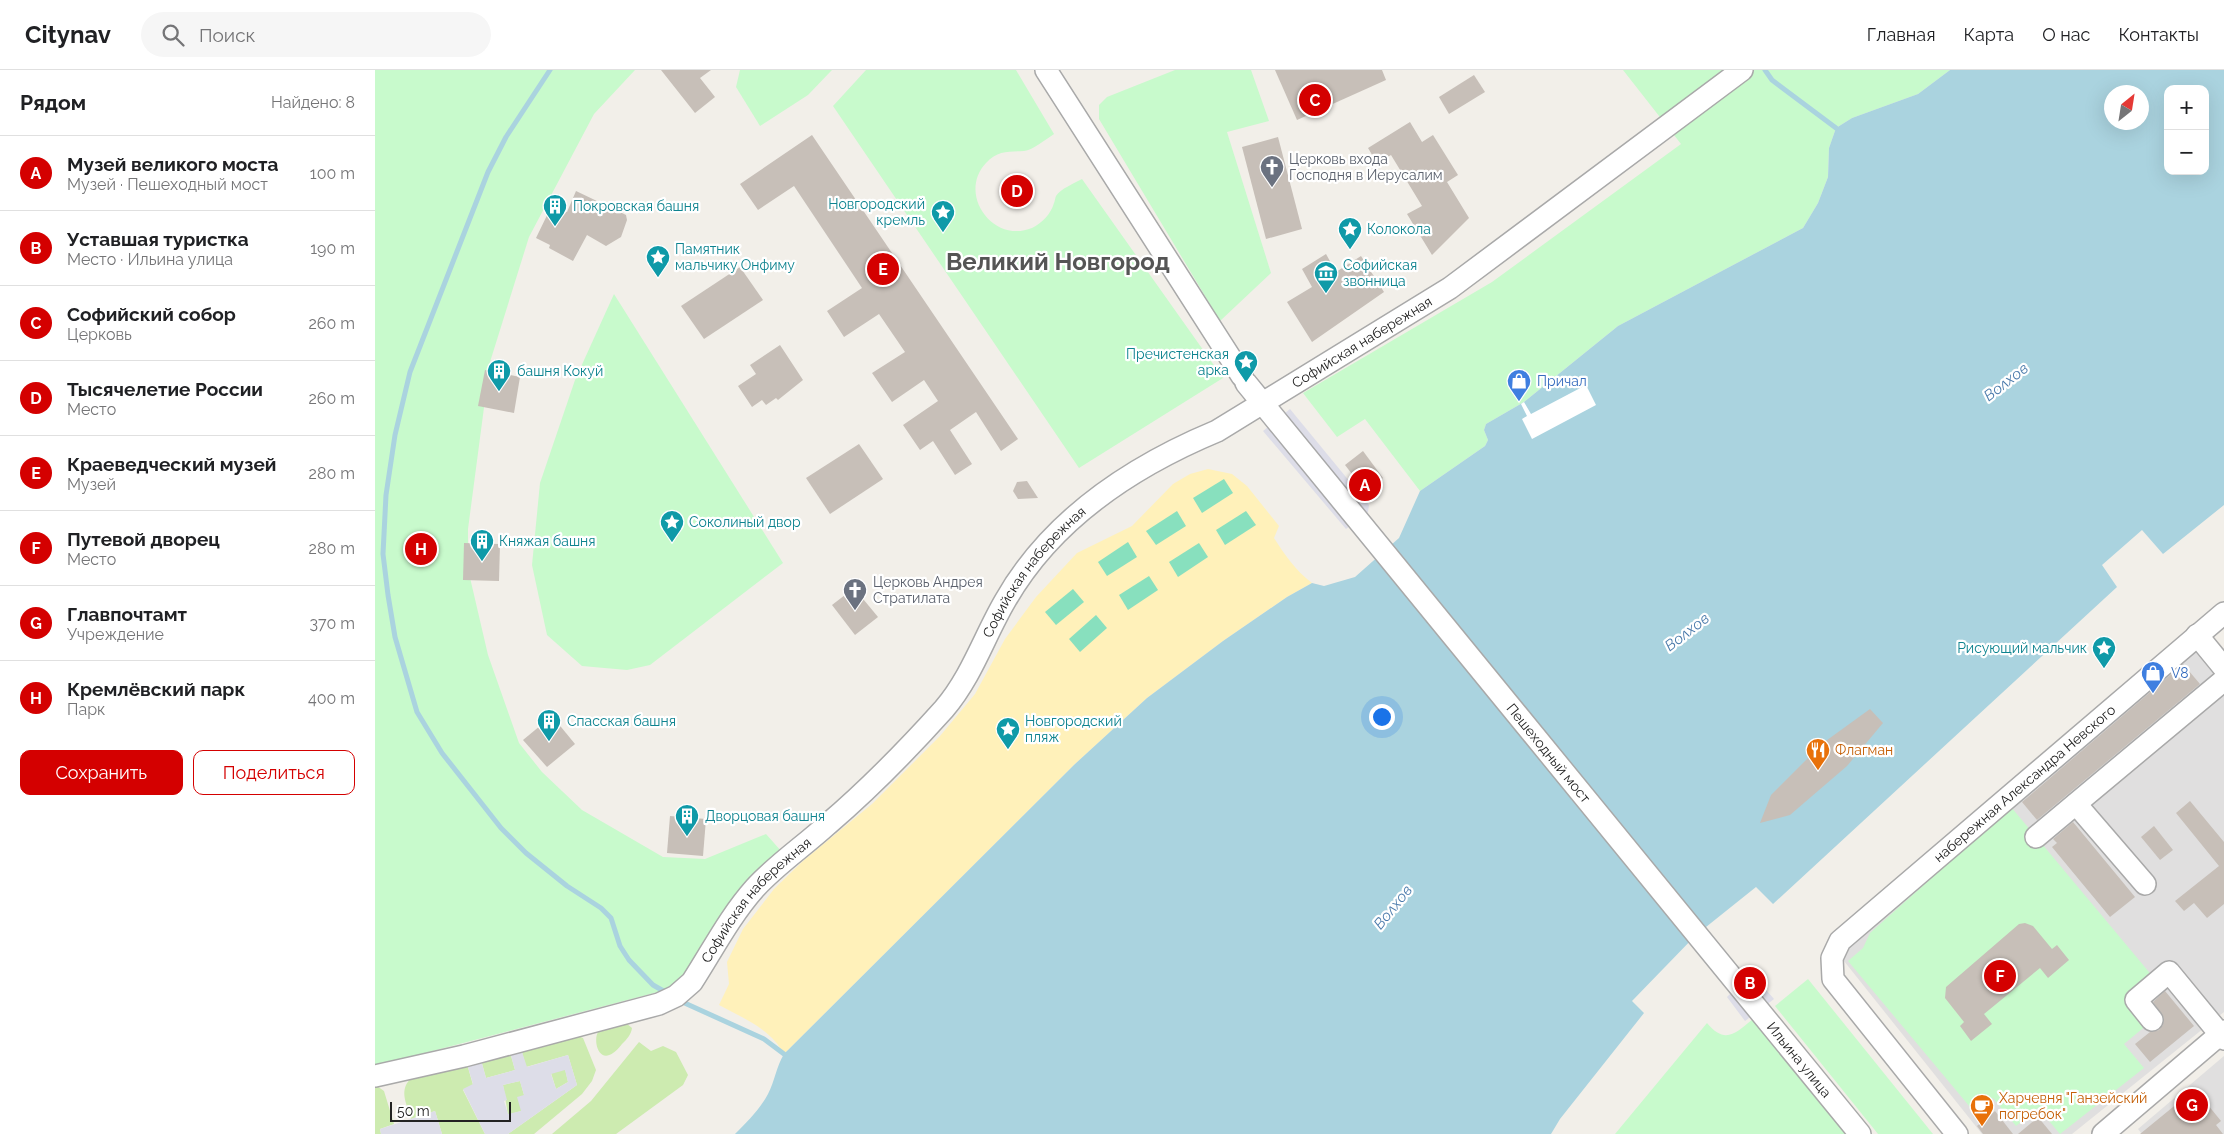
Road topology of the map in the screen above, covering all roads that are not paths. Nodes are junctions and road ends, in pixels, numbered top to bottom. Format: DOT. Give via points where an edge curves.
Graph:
graph roads {
  1 [pos="1046,70"];
  2 [pos="1741,70"];
  3 [pos="1262,404"];
  4 [pos="2224,613"];
  5 [pos="2197,635"];
  6 [pos="2224,668"];
  7 [pos="2224,680"];
  8 [pos="2076,804"];
  9 [pos="2037,837"];
  10 [pos="2145,884"];
  11 [pos="1739,984"];
  12 [pos="2152,1020"];
  13 [pos="2223,1035"];
  14 [pos="375,1076"];
  15 [pos="2108,1133"];
  16 [pos="1860,1134"];
  17 [pos="1957,1134"];
  1 -- 3 [label="street, Пешеходный мост"];
  2 -- 3 [label="street, Софийская набережная" via="1450,288"];
  3 -- 11 [label="street, Пешеходный мост"];
  3 -- 14 [label="street, Софийская набережная" via="1217,431 1175,448 1114,485 1047,545 1028,566 1005,601 977,659 944,708 828,825 788,856 755,888 692,982 667,1000 464,1056"];
  4 -- 5 [label="street, набережная Александра Невского"];
  5 -- 6 [label="street"];
  5 -- 17 [label="street, набережная Александра Невского" via="1840,941 1832,958 1833,979"];
  7 -- 8 [label="street"];
  8 -- 9 [label="street"];
  8 -- 10 [label="street"];
  11 -- 16 [label="street, Ильина улица"];
  12 -- 13 [label="street" via="2136,1000 2169,972"];
  13 -- 15 [label="street"];
}
